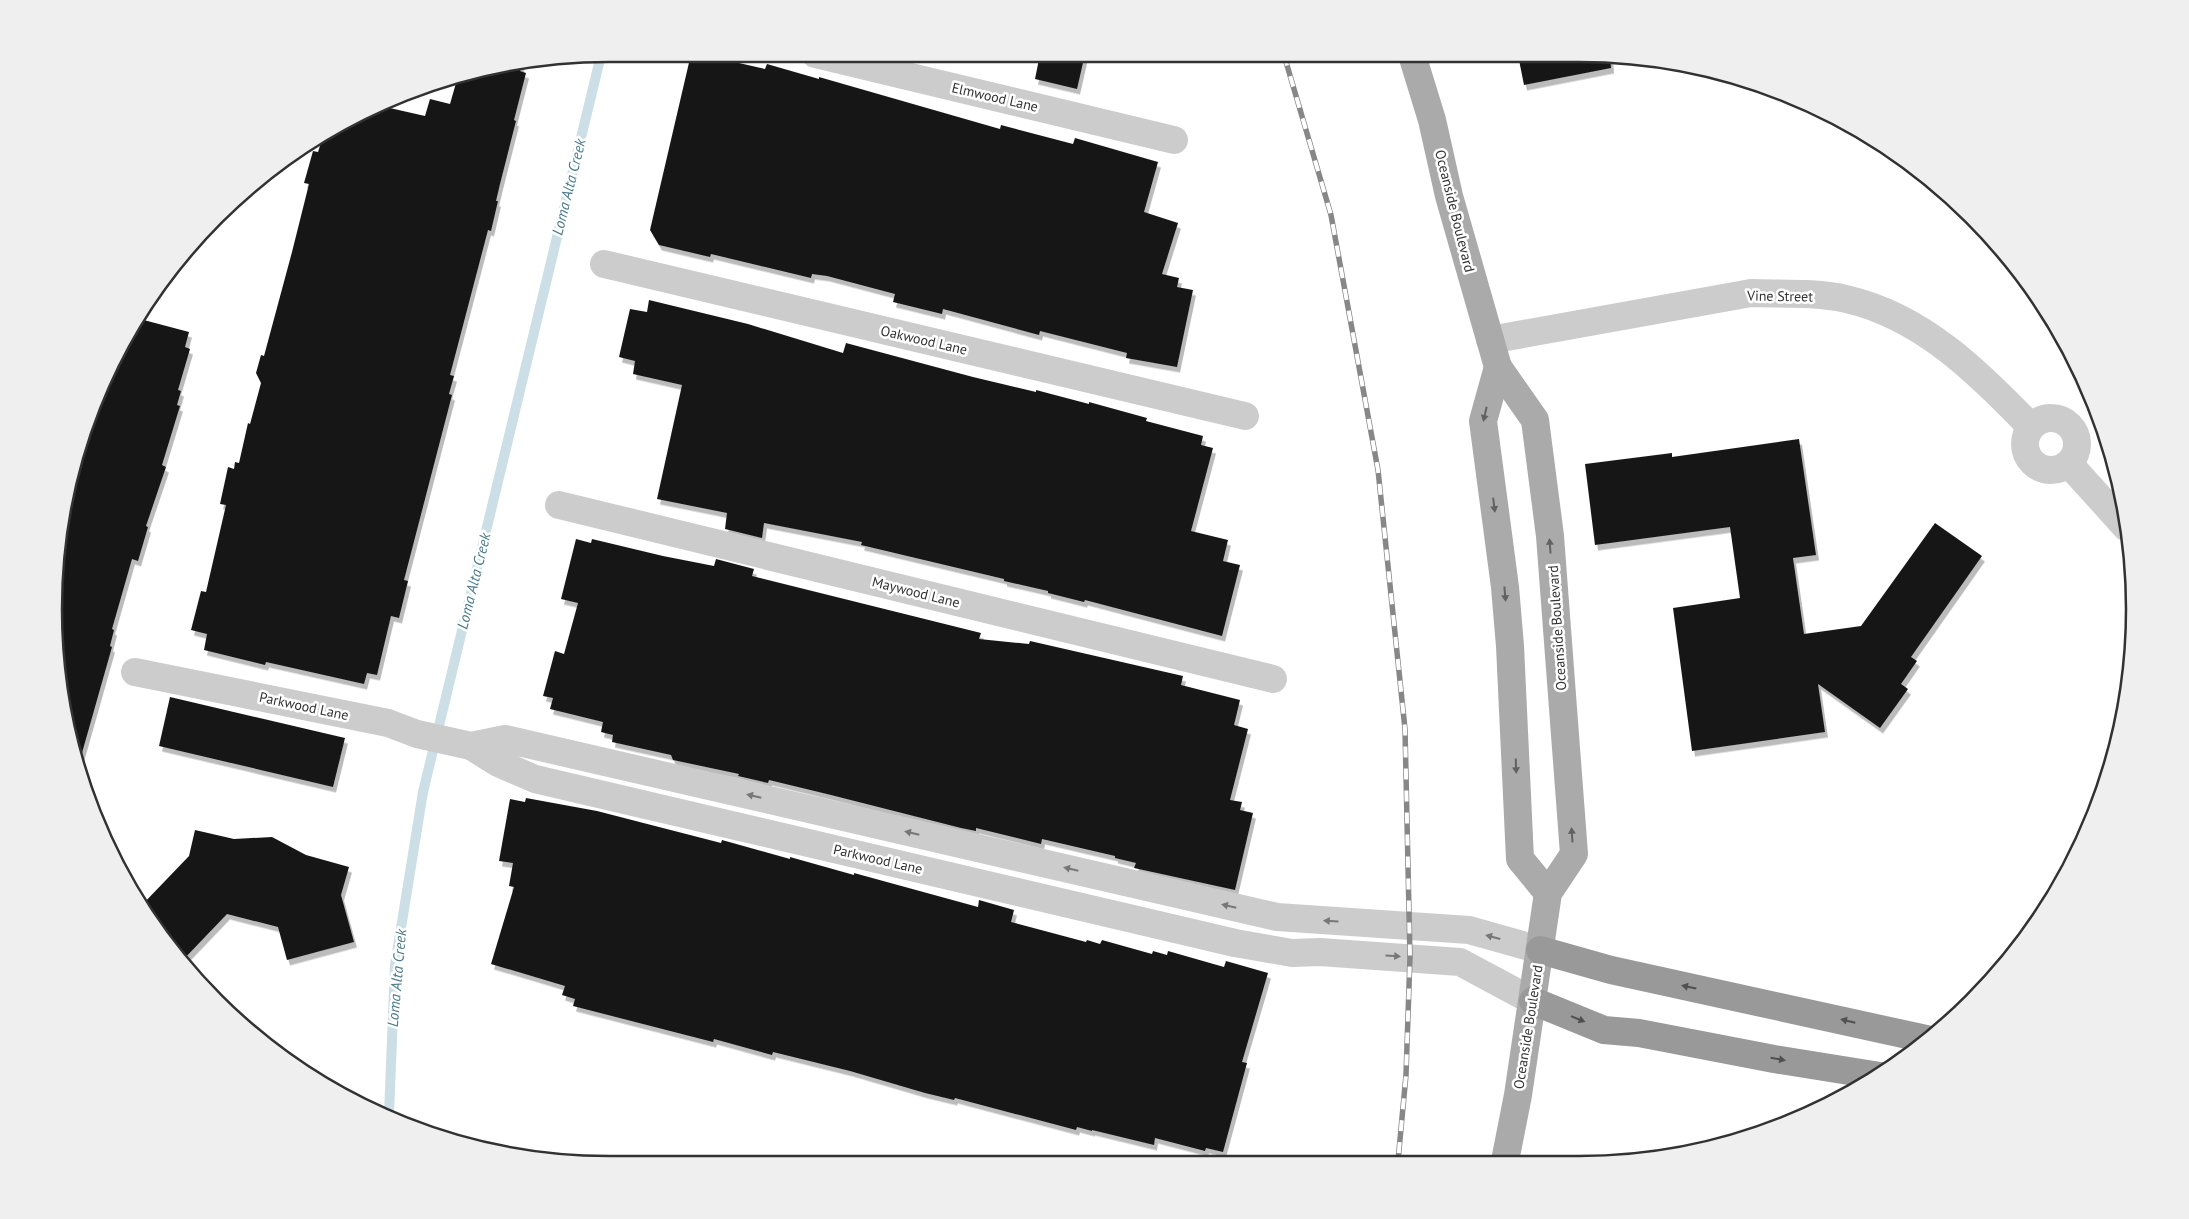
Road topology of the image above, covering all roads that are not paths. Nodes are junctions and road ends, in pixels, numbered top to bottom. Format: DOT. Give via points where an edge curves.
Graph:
graph roads {
  1 [pos="848,62"];
  2 [pos="1414,62"];
  3 [pos="1174,140"];
  4 [pos="604,264"];
  5 [pos="1490,340"];
  6 [pos="1498,367"];
  7 [pos="1245,416"];
  8 [pos="2031,426"];
  9 [pos="2069,464"];
  10 [pos="559,505"];
  11 [pos="2119,519"];
  12 [pos="135,672"];
  13 [pos="1273,679"];
  14 [pos="470,746"];
  15 [pos="1548,894"];
  16 [pos="1540,950"];
  17 [pos="1533,1001"];
  18 [pos="1919,1037"];
  19 [pos="1867,1074"];
  20 [pos="1506,1156"];
  1 -- 3 [label="street, Elmwood Lane"];
  2 -- 5 [label="main road, Oceanside Boulevard"];
  4 -- 7 [label="street, Oakwood Lane"];
  5 -- 6 [label="main road, Oceanside Boulevard"];
  5 -- 8 [label="street, Vine Street" via="1751,293 1845,299 1882,310 1923,331 1982,377"];
  6 -- 15 [label="main road, one-way" via="1483,421 1510,646 1520,859"];
  15 -- 6 [label="main road, Oceanside Boulevard, one-way" via="1574,854 1550,536 1536,420"];
  8 -- 9 [label="street" via="2025,439 2026,452 2033,463 2044,470 2057,470"];
  8 -- 9 [label="street" via="2043,419 2058,418 2071,425 2078,438 2077,452"];
  9 -- 11 [label="street"];
  10 -- 13 [label="street, Maywood Lane"];
  12 -- 14 [label="street, Parkwood Lane" via="388,723 417,734"];
  16 -- 14 [label="street, Parkwood Lane, one-way" via="1469,930 1276,917 505,739"];
  14 -- 17 [label="street, Parkwood Lane, one-way" via="535,779 1235,942 1292,953 1460,962"];
  15 -- 16 [label="main road, Oceanside Boulevard"];
  16 -- 17 [label="main road, Oceanside Boulevard"];
  18 -- 16 [label="highway, one-way" via="1611,970"];
  17 -- 19 [label="highway, one-way" via="1604,1030 1639,1033"];
  17 -- 20 [label="main road, Oceanside Boulevard"];
}
